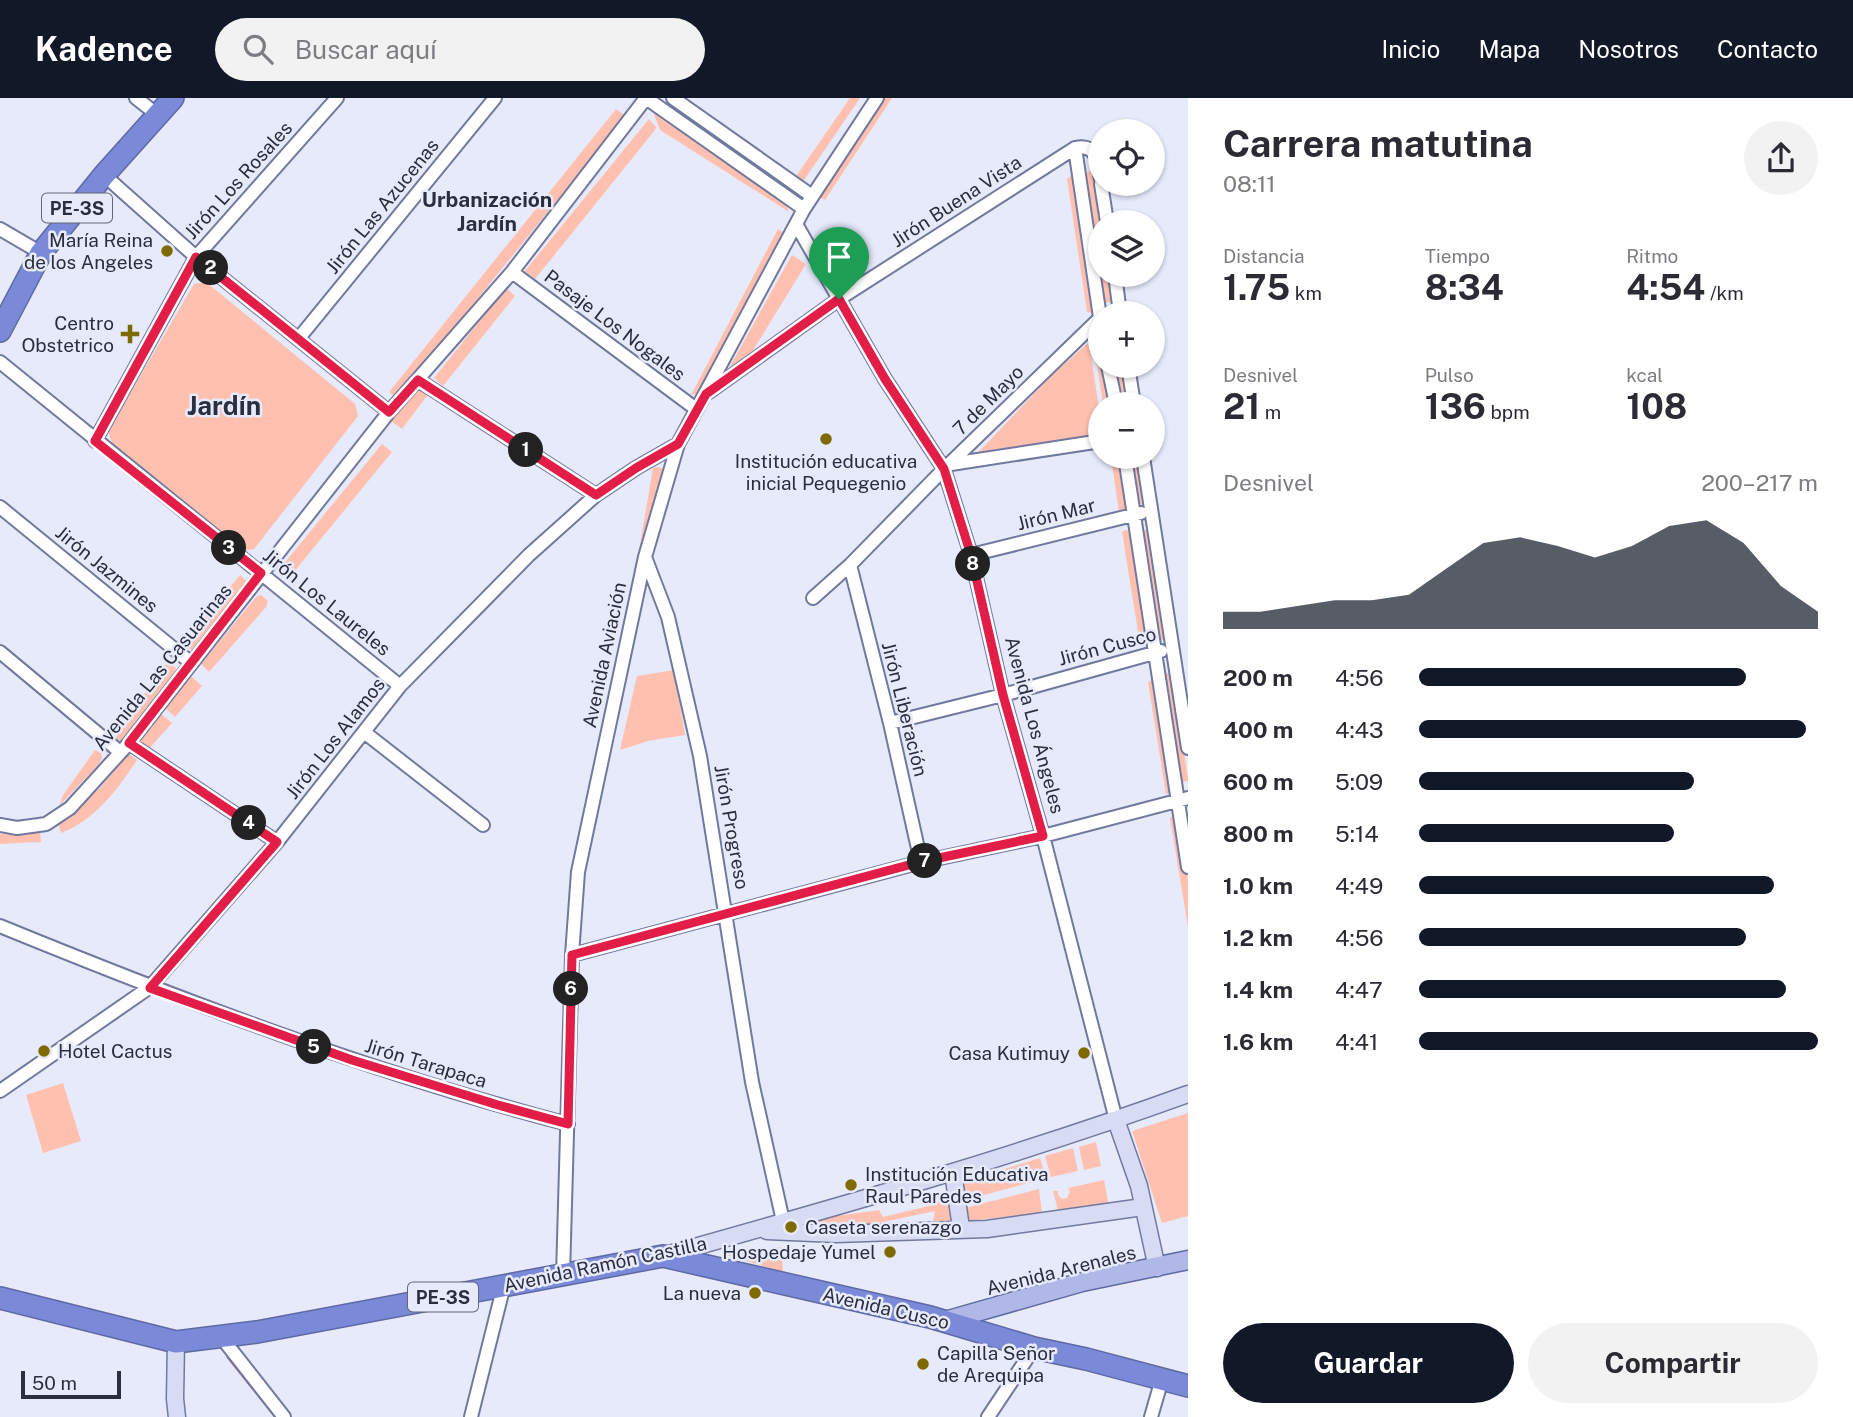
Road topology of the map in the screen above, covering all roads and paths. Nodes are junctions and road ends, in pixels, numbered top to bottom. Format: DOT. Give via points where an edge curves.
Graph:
graph roads {
  1 [pos="136,98"];
  2 [pos="173,98"];
  3 [pos="337,98"];
  4 [pos="495,98"];
  5 [pos="646,98"];
  6 [pos="673,98"];
  7 [pos="877,98"];
  8 [pos="159,116"];
  9 [pos="1074,148"];
  10 [pos="1088,148"];
  11 [pos="104,175"];
  12 [pos="812,196"];
  13 [pos="804,209"];
  14 [pos="796,224"];
  15 [pos="0,229"];
  16 [pos="41,253"];
  17 [pos="196,257"];
  18 [pos="512,272"];
  19 [pos="839,299"];
  20 [pos="1097,301"];
  21 [pos="0,331"];
  22 [pos="1088,331"];
  23 [pos="299,338"];
  24 [pos="0,362"];
  25 [pos="418,380"];
  26 [pos="706,394"];
  27 [pos="696,409"];
  28 [pos="389,412"];
  29 [pos="95,441"];
  30 [pos="1088,443"];
  31 [pos="678,444"];
  32 [pos="947,467"];
  33 [pos="1127,469"];
  34 [pos="1145,469"];
  35 [pos="596,495"];
  36 [pos="0,507"];
  37 [pos="1151,511"];
  38 [pos="1134,515"];
  39 [pos="971,555"];
  40 [pos="645,556"];
  41 [pos="850,565"];
  42 [pos="261,573"];
  43 [pos="813,598"];
  44 [pos="1171,649"];
  45 [pos="0,652"];
  46 [pos="1155,652"];
  47 [pos="190,662"];
  48 [pos="400,686"];
  49 [pos="1003,695"];
  50 [pos="890,723"];
  51 [pos="364,732"];
  52 [pos="125,747"];
  53 [pos="1188,748"];
  54 [pos="1183,799"];
  55 [pos="0,825"];
  56 [pos="483,825"];
  57 [pos="1043,836"];
  58 [pos="277,842"];
  59 [pos="920,862"];
  60 [pos="1188,867"];
  61 [pos="727,913"];
  62 [pos="0,926"];
  63 [pos="572,955"];
  64 [pos="150,988"];
  65 [pos="0,1091"];
  66 [pos="1188,1094"];
  67 [pos="1116,1120"];
  68 [pos="568,1124"];
  69 [pos="953,1172"];
  70 [pos="1143,1206"];
  71 [pos="785,1226"];
  72 [pos="961,1228"];
  73 [pos="663,1256"];
  74 [pos="1188,1260"];
  75 [pos="1157,1268"];
  76 [pos="563,1276"];
  77 [pos="504,1285"];
  78 [pos="0,1298"];
  79 [pos="945,1321"];
  80 [pos="222,1338"];
  81 [pos="176,1342"];
  82 [pos="1034,1348"];
  83 [pos="1163,1379"];
  84 [pos="1188,1386"];
  85 [pos="177,1417"];
  86 [pos="284,1417"];
  87 [pos="471,1417"];
  88 [pos="988,1417"];
  89 [pos="1151,1417"];
  1 -- 8 [label="street"];
  2 -- 8 [label="highway, PE-3S"];
  3 -- 17 [label="street, Jirón Los Rosales"];
  4 -- 23 [label="street, Jirón Las Azucenas"];
  5 -- 13 [label="street"];
  5 -- 18 [label="street, Avenida Las Casuarinas"];
  6 -- 12 [label="street"];
  7 -- 12 [label="street, Avenida Aviación"];
  8 -- 11 [label="highway, PE-3S"];
  9 -- 10 [label="street"];
  9 -- 19 [label="street, Jirón Buena Vista"];
  9 -- 20 [label="street"];
  11 -- 16 [label="highway, PE-3S"];
  11 -- 17 [label="street"];
  12 -- 13 [label="street, Avenida Aviación"];
  13 -- 14 [label="street, Avenida Aviación"];
  14 -- 19 [label="street, Avenida Los Ángeles"];
  14 -- 26 [label="street, Avenida Aviación"];
  15 -- 16 [label="street"];
  16 -- 21 [label="highway, PE-3S"];
  17 -- 23 [label="street"];
  17 -- 29 [label="street, Jirón Los Rosales"];
  18 -- 25 [label="street, Avenida Las Casuarinas"];
  18 -- 27 [label="street, Pasaje Los Nogales"];
  19 -- 26 [label="street, Jirón Buena Vista"];
  19 -- 32 [label="street, Avenida Los Ángeles" via="885,379"];
  22 -- 32 [label="street, 7 de Mayo"];
  23 -- 28 [label="street"];
  24 -- 29 [label="street, Jirón Los Laureles"];
  25 -- 28 [label="street, Avenida Las Casuarinas"];
  25 -- 35 [label="street"];
  26 -- 27 [label="street, Avenida Aviación"];
  27 -- 31 [label="street, Avenida Aviación"];
  28 -- 42 [label="street, Avenida Las Casuarinas"];
  29 -- 42 [label="street, Jirón Los Laureles"];
  30 -- 32 [label="street"];
  31 -- 35 [label="street, Jirón Los Alamos"];
  31 -- 40 [label="street, Avenida Aviación"];
  32 -- 39 [label="street, Avenida Los Ángeles"];
  32 -- 41 [label="street, 7 de Mayo"];
  33 -- 38 [label="street"];
  34 -- 37 [label="street"];
  35 -- 48 [label="street, Jirón Los Alamos" via="529,555"];
  36 -- 47 [label="street, Jirón Jazmines"];
  37 -- 38 [label="street, Jirón Mar"];
  37 -- 44 [label="street"];
  38 -- 39 [label="street, Jirón Mar"];
  38 -- 46 [label="street"];
  39 -- 49 [label="street, Avenida Los Ángeles"];
  40 -- 61 [label="street, Jirón Progreso" via="668,617"];
  40 -- 63 [label="street, Avenida Aviación" via="578,872"];
  41 -- 43 [label="street, 7 de Mayo"];
  41 -- 50 [label="street, Jirón Liberación"];
  42 -- 47 [label="street, Avenida Las Casuarinas"];
  42 -- 48 [label="street, Jirón Los Laureles"];
  44 -- 46 [label="street, Jirón Cusco"];
  44 -- 53 [label="street"];
  45 -- 52 [label="street"];
  46 -- 49 [label="street, Jirón Cusco"];
  46 -- 54 [label="street"];
  47 -- 52 [label="street, Avenida Las Casuarinas"];
  48 -- 51 [label="street, Jirón Los Alamos"];
  49 -- 50 [label="street, Jirón Cusco"];
  49 -- 57 [label="street, Avenida Los Ángeles"];
  50 -- 59 [label="street, Jirón Liberación"];
  51 -- 56 [label="street"];
  51 -- 58 [label="street, Jirón Los Alamos"];
  52 -- 55 [label="street, Avenida Las Casuarinas" via="70,808 46,824"];
  52 -- 58 [label="street"];
  54 -- 57 [label="street"];
  54 -- 60 [label="street"];
  57 -- 59 [label="street"];
  57 -- 67 [label="street, Avenida Los Ángeles"];
  58 -- 64 [label="street, Jirón Los Alamos"];
  59 -- 61 [label="street"];
  61 -- 63 [label="street"];
  61 -- 71 [label="street, Jirón Progreso" via="752,1082"];
  62 -- 64 [label="street, Jirón Tarapaca"];
  63 -- 68 [label="street, Avenida Aviación"];
  64 -- 65 [label="street, Jirón Los Alamos"];
  64 -- 68 [label="street, Jirón Tarapaca" via="352,1060"];
  66 -- 67 [label="street"];
  67 -- 69 [label="street"];
  67 -- 70 [label="street, Avenida Los Ángeles"];
  68 -- 76 [label="street, Avenida Aviación"];
  69 -- 71 [label="street"];
  69 -- 72 [label="street"];
  70 -- 72 [label="street, Avenida Ramón Castilla"];
  70 -- 75 [label="street, Avenida Los Ángeles"];
  71 -- 72 [label="street, Avenida Ramón Castilla" via="836,1234"];
  71 -- 73 [label="street, Avenida Ramón Castilla"];
  73 -- 76 [label="highway, Avenida Ramón Castilla / PE-3S"];
  73 -- 79 [label="highway, Avenida Cusco / PE-3S"];
  74 -- 75 [label="main road, Avenida Arenales"];
  75 -- 79 [label="main road, Avenida Arenales" via="1082,1282"];
  76 -- 77 [label="highway, Avenida Ramón Castilla / PE-3S"];
  77 -- 80 [label="highway, Avenida Ramón Castilla / PE-3S"];
  77 -- 87 [label="street"];
  78 -- 81 [label="highway, Avenida Ramón Castilla / PE-3S"];
  79 -- 82 [label="highway, Avenida Cusco / PE-3S"];
  80 -- 81 [label="highway, Avenida Ramón Castilla / PE-3S"];
  80 -- 86 [label="street"];
  81 -- 85 [label="street"];
  82 -- 83 [label="highway, Avenida Cusco / PE-3S"];
  82 -- 88 [label="street"];
  83 -- 84 [label="highway, Avenida Cusco / PE-3S"];
  83 -- 89 [label="street"];
}
